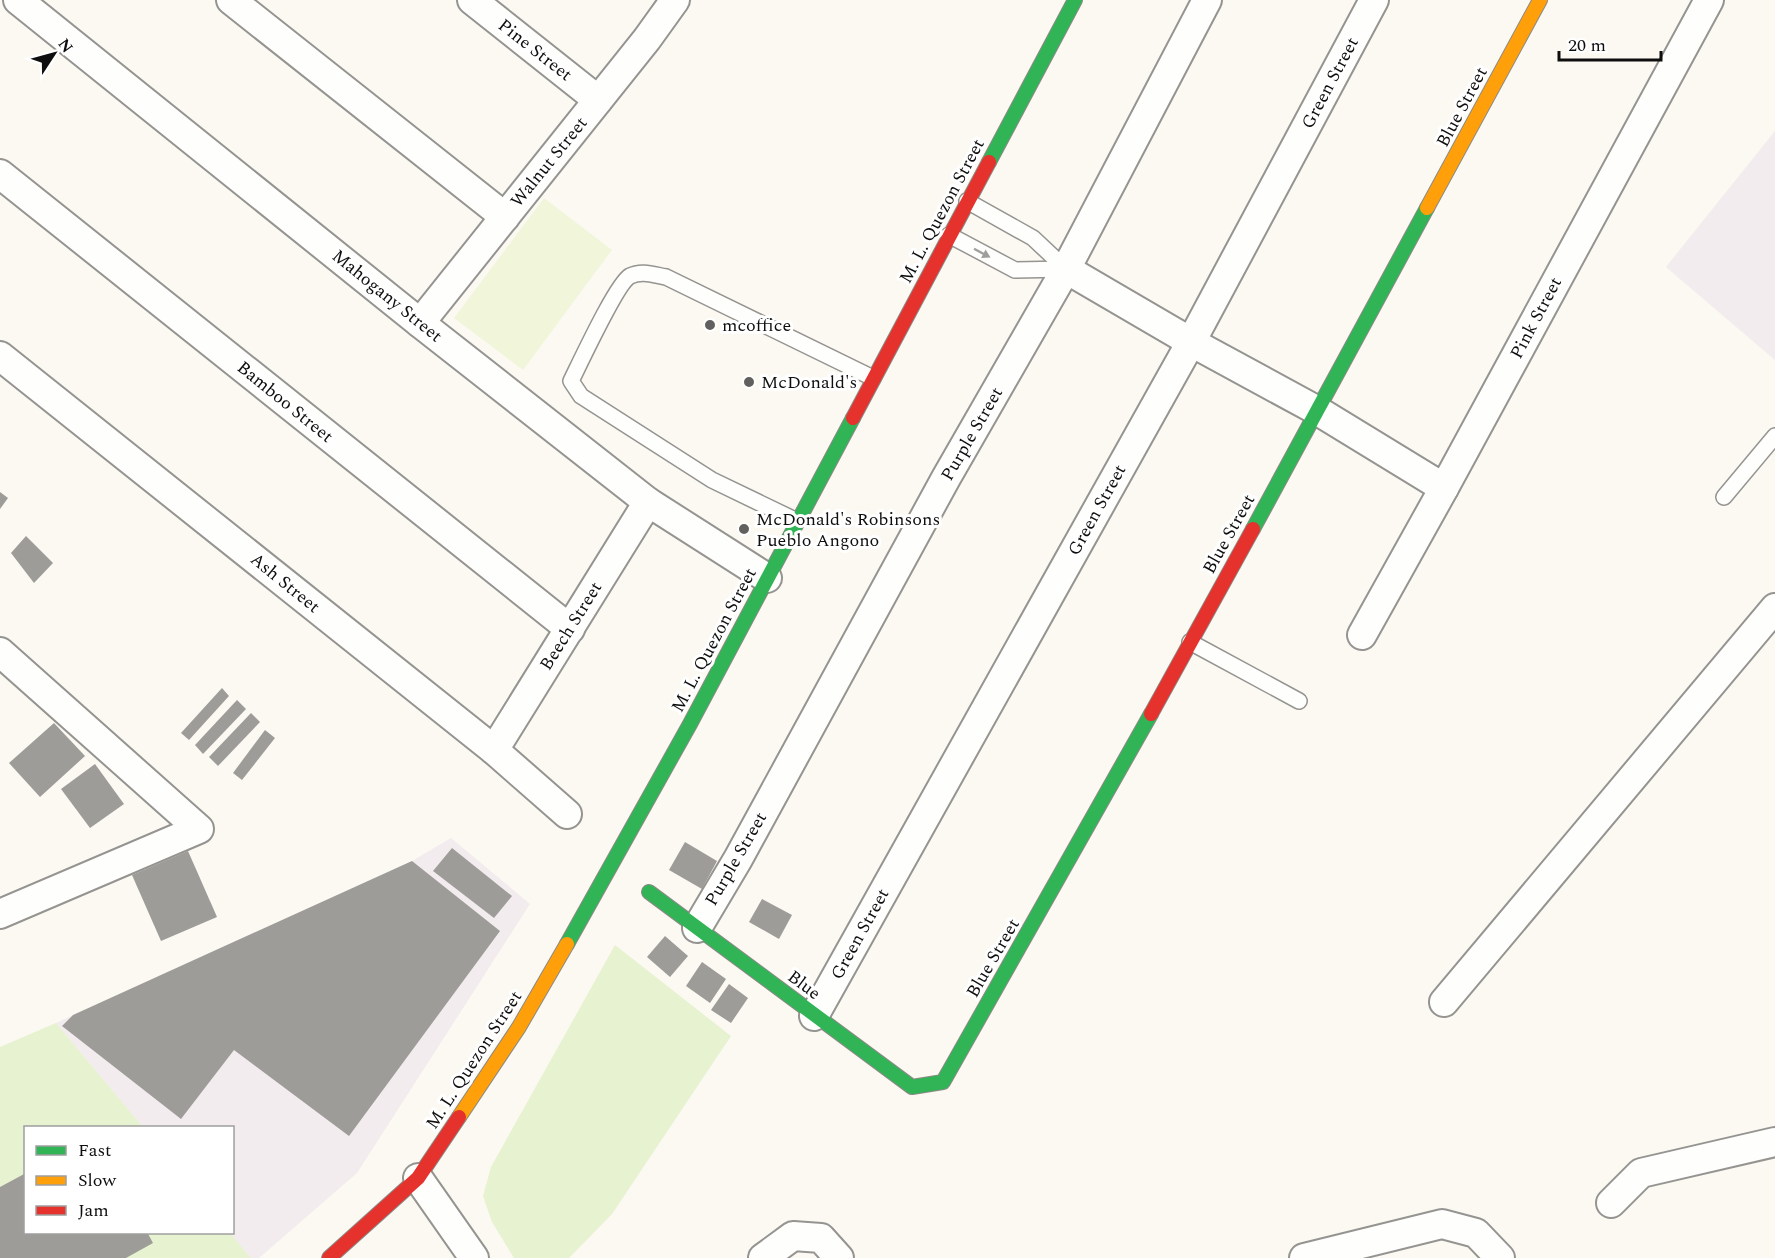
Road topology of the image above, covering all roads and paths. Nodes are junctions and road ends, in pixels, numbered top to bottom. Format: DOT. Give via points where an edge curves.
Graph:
graph roads {
  1 [pos="18,0"];
  2 [pos="231,0"];
  3 [pos="472,0"];
  4 [pos="675,0"];
  5 [pos="1075,0"];
  6 [pos="1208,0"];
  7 [pos="1374,0"];
  8 [pos="1540,0"];
  9 [pos="1709,0"];
  10 [pos="598,100"];
  11 [pos="0,174"];
  12 [pos="967,201"];
  13 [pos="505,217"];
  14 [pos="949,235"];
  15 [pos="1066,269"];
  16 [pos="420,323"];
  17 [pos="1191,342"];
  18 [pos="0,356"];
  19 [pos="873,378"];
  20 [pos="1318,411"];
  21 [pos="1775,436"];
  22 [pos="1444,488"];
  23 [pos="1724,497"];
  24 [pos="648,502"];
  25 [pos="797,521"];
  26 [pos="766,578"];
  27 [pos="1775,608"];
  28 [pos="570,629"];
  29 [pos="1362,634"];
  30 [pos="1190,642"];
  31 [pos="0,652"];
  32 [pos="1299,701"];
  33 [pos="494,750"];
  34 [pos="567,814"];
  35 [pos="649,892"];
  36 [pos="0,914"];
  37 [pos="697,928"];
  38 [pos="1444,1002"];
  39 [pos="814,1016"];
  40 [pos="943,1082"];
  41 [pos="1775,1142"];
  42 [pos="418,1178"];
  43 [pos="1611,1203"];
  44 [pos="329,1258"];
  45 [pos="474,1258"];
  46 [pos="763,1258"];
  47 [pos="839,1258"];
  48 [pos="1304,1258"];
  49 [pos="1500,1258"];
  1 -- 16 [label="street, Mahogany Street"];
  2 -- 13 [label="street"];
  3 -- 10 [label="street, Pine Street"];
  4 -- 10 [label="street, Walnut Street"];
  5 -- 12 [label="street, M. L. Quezon Street"];
  6 -- 15 [label="street, Purple Street"];
  7 -- 17 [label="street, Green Street"];
  8 -- 20 [label="street, Blue Street"];
  9 -- 22 [label="street, Pink Street"];
  10 -- 13 [label="street, Walnut Street"];
  11 -- 28 [label="street, Bamboo Street"];
  12 -- 14 [label="street, M. L. Quezon Street"];
  12 -- 15 [label="lane" via="1033,238"];
  13 -- 16 [label="street, Walnut Street"];
  14 -- 15 [label="lane, one-way" via="1015,270"];
  14 -- 19 [label="street, M. L. Quezon Street"];
  15 -- 17 [label="street"];
  15 -- 37 [label="street, Purple Street"];
  16 -- 24 [label="street, Mahogany Street"];
  17 -- 20 [label="street"];
  17 -- 39 [label="street, Green Street"];
  18 -- 33 [label="street, Ash Street"];
  19 -- 25 [label="street, M. L. Quezon Street"];
  19 -- 25 [label="lane" via="666,277 640,272 628,277 611,303 571,381 581,396 712,480"];
  20 -- 22 [label="street"];
  20 -- 30 [label="street, Blue Street"];
  21 -- 23 [label="lane"];
  22 -- 29 [label="street, Pink Street"];
  24 -- 26 [label="street, Mahogany Street"];
  24 -- 28 [label="street, Beech Street"];
  25 -- 26 [label="street, M. L. Quezon Street"];
  26 -- 42 [label="street, M. L. Quezon Street" via="624,844 519,1028"];
  27 -- 38 [label="street"];
  28 -- 33 [label="street, Beech Street"];
  30 -- 32 [label="lane"];
  30 -- 40 [label="street, Blue Street"];
  31 -- 36 [label="street" via="199,829"];
  33 -- 34 [label="street, Ash Street"];
  35 -- 37 [label="street, Blue"];
  37 -- 39 [label="street, Blue"];
  39 -- 40 [label="street, Blue" via="912,1088"];
  41 -- 43 [label="street" via="1641,1173"];
  42 -- 44 [label="street, M. L. Quezon Street"];
  42 -- 45 [label="street"];
  46 -- 47 [label="street" via="789,1225 821,1238"];
  48 -- 49 [label="street" via="1442,1224 1476,1233"];
}
